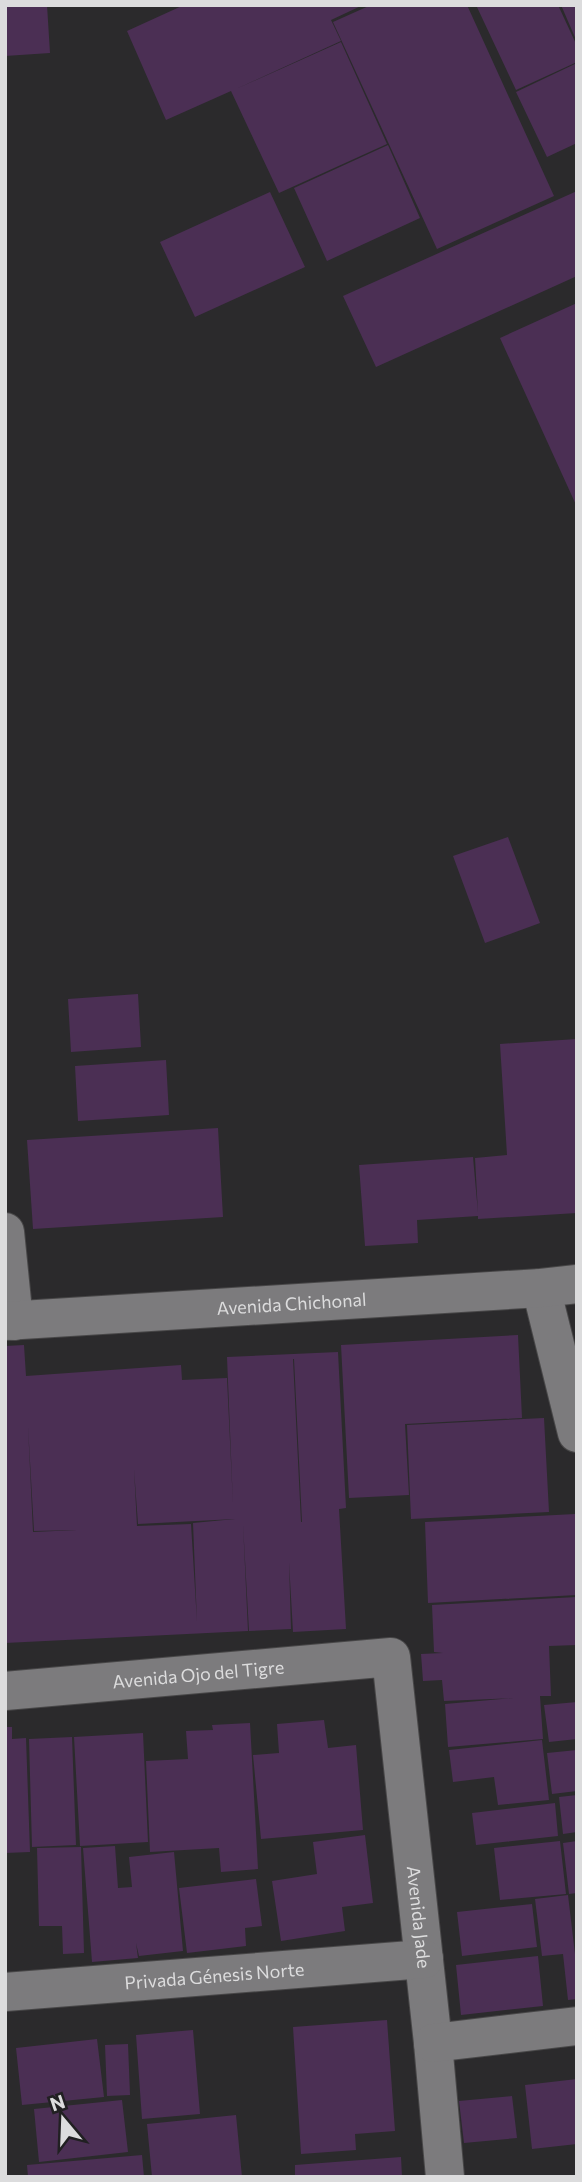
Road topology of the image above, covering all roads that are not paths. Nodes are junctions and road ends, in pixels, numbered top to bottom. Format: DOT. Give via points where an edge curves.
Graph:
graph roads {
  1 [pos="5,1232"];
  2 [pos="559,1286"];
  3 [pos="10,1321"];
  4 [pos="577,1433"];
  5 [pos="391,1657"];
  6 [pos="5,1691"];
  7 [pos="424,1959"];
  8 [pos="5,1992"];
  9 [pos="577,2025"];
  10 [pos="433,2043"];
  11 [pos="445,2177"];
  1 -- 3 [label="street"];
  2 -- 3 [label="street, Avenida Chichonal"];
  2 -- 4 [label="street"];
  5 -- 6 [label="street, Avenida Ojo del Tigre"];
  5 -- 7 [label="street, Avenida Jade"];
  7 -- 8 [label="street, Privada Génesis Norte"];
  7 -- 10 [label="street, Avenida Jade"];
  9 -- 10 [label="street"];
  10 -- 11 [label="street, Avenida Jade"];
}
